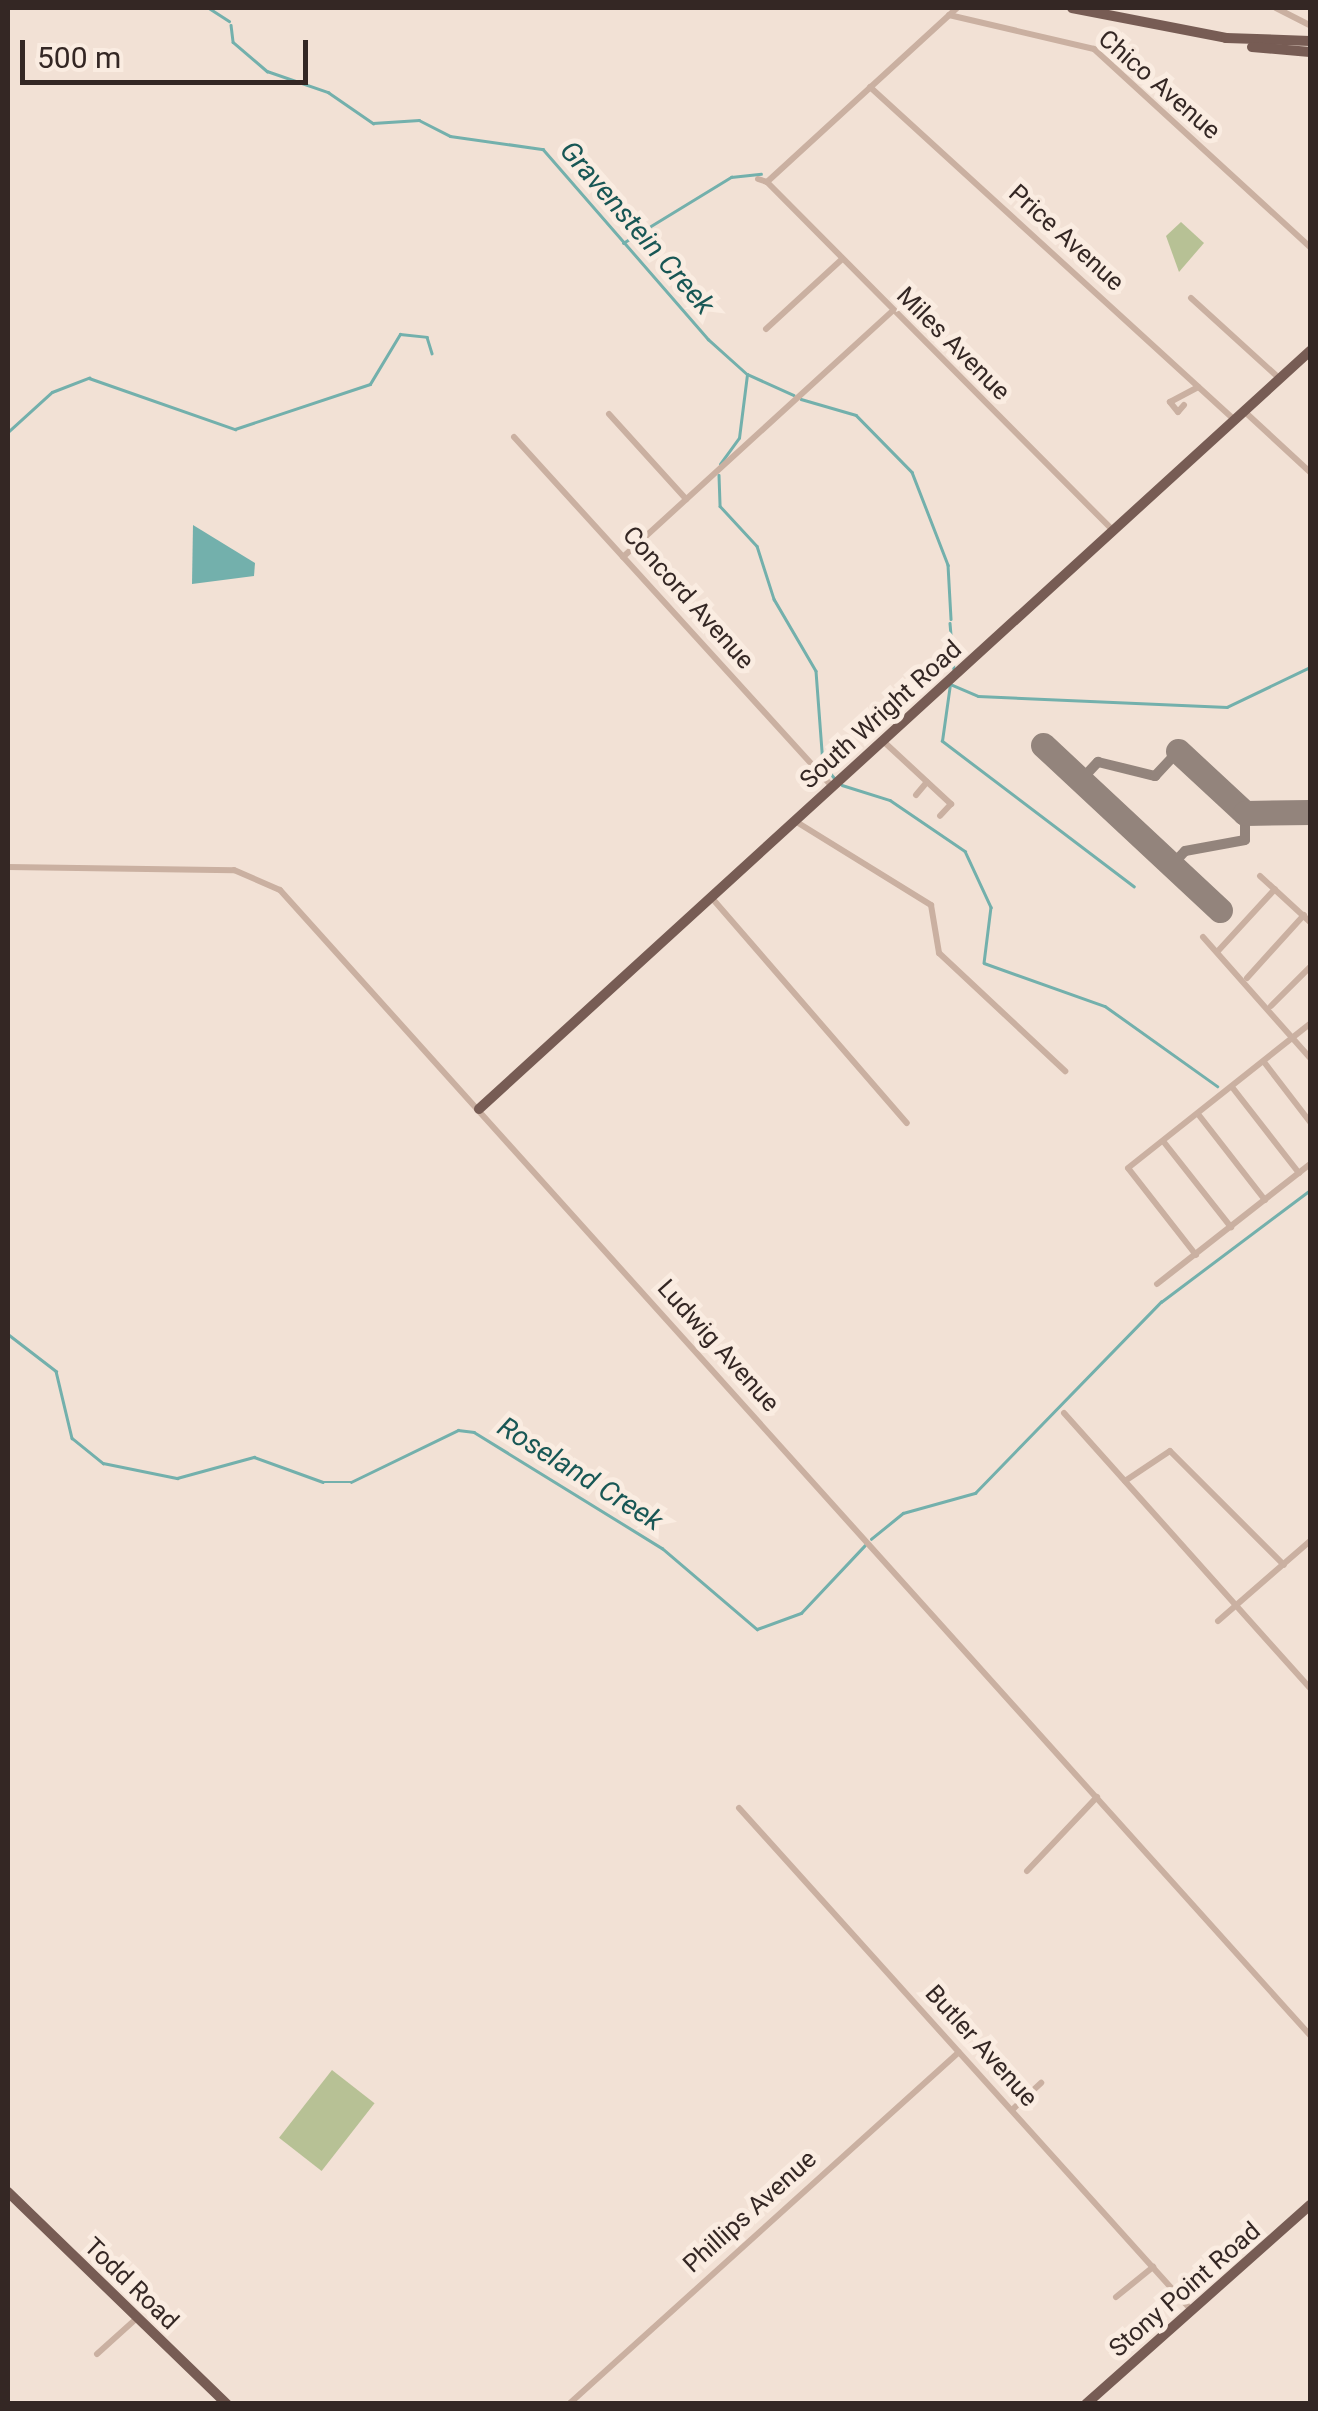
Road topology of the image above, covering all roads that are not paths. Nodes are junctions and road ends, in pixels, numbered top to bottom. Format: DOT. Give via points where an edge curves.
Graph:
graph roads {
  1 [pos="957,8"];
  2 [pos="1072,8"];
  3 [pos="1276,8"];
  4 [pos="949,15"];
  5 [pos="1310,25"];
  6 [pos="1188,32"];
  7 [pos="1310,41"];
  8 [pos="1310,52"];
  9 [pos="870,86"];
  10 [pos="1310,248"];
  11 [pos="841,260"];
  12 [pos="1192,298"];
  13 [pos="892,311"];
  14 [pos="766,330"];
  15 [pos="1308,357"];
  16 [pos="1280,379"];
  17 [pos="1200,387"];
  18 [pos="1184,405"];
  19 [pos="609,414"];
  20 [pos="1240,415"];
  21 [pos="514,436"];
  22 [pos="1310,472"];
  23 [pos="686,499"];
  24 [pos="1113,531"];
  25 [pos="622,557"];
  26 [pos="882,742"];
  27 [pos="927,782"];
  28 [pos="833,786"];
  29 [pos="916,795"];
  30 [pos="940,816"];
  31 [pos="795,821"];
  32 [pos="8,867"];
  33 [pos="1260,876"];
  34 [pos="1275,889"];
  35 [pos="712,897"];
  36 [pos="1307,919"];
  37 [pos="1202,937"];
  38 [pos="1218,951"];
  39 [pos="1310,967"];
  40 [pos="1247,978"];
  41 [pos="1271,1006"];
  42 [pos="1310,1024"];
  43 [pos="1295,1038"];
  44 [pos="1310,1058"];
  45 [pos="1264,1062"];
  46 [pos="1065,1071"];
  47 [pos="1232,1087"];
  48 [pos="479,1109"];
  49 [pos="1198,1114"];
  50 [pos="1310,1122"];
  51 [pos="906,1124"];
  52 [pos="1163,1141"];
  53 [pos="1310,1164"];
  54 [pos="1299,1173"];
  55 [pos="1265,1200"];
  56 [pos="1231,1227"];
  57 [pos="1196,1255"];
  58 [pos="1157,1284"];
  59 [pos="1064,1413"];
  60 [pos="1126,1481"];
  61 [pos="1310,1540"];
  62 [pos="1284,1564"];
  63 [pos="1236,1605"];
  64 [pos="1218,1621"];
  65 [pos="1310,1688"];
  66 [pos="1097,1796"];
  67 [pos="739,1808"];
  68 [pos="1027,1871"];
  69 [pos="1310,2035"];
  70 [pos="960,2052"];
  71 [pos="1041,2083"];
  72 [pos="1012,2110"];
  73 [pos="8,2192"];
  74 [pos="1310,2205"];
  75 [pos="1152,2266"];
  76 [pos="1116,2296"];
  77 [pos="1193,2312"];
  78 [pos="138,2317"];
  79 [pos="97,2354"];
  80 [pos="227,2404"];
  81 [pos="570,2404"];
  82 [pos="1086,2404"];
  1 -- 4 [label="street"];
  2 -- 6 [label="main road"];
  3 -- 5 [label="street"];
  4 -- 9 [label="street"];
  4 -- 10 [label="street, Chico Avenue" via="1094,49"];
  6 -- 7 [label="main road"];
  6 -- 8 [label="main road"];
  9 -- 11 [label="street, Miles Avenue" via="762,181"];
  9 -- 17 [label="street, Price Avenue"];
  11 -- 13 [label="street, Miles Avenue"];
  11 -- 14 [label="street"];
  12 -- 16 [label="street"];
  13 -- 23 [label="street"];
  13 -- 24 [label="street, Miles Avenue"];
  15 -- 16 [label="main road, South Wright Road"];
  16 -- 20 [label="main road, South Wright Road"];
  17 -- 18 [label="street" via="1170,402 1174,411"];
  17 -- 20 [label="street, Price Avenue"];
  19 -- 23 [label="street"];
  20 -- 22 [label="street, Price Avenue"];
  20 -- 24 [label="main road, South Wright Road"];
  21 -- 25 [label="street, Concord Avenue"];
  23 -- 25 [label="street"];
  24 -- 26 [label="main road, South Wright Road"];
  25 -- 28 [label="street, Concord Avenue"];
  26 -- 27 [label="street"];
  26 -- 28 [label="main road, South Wright Road"];
  27 -- 29 [label="street"];
  27 -- 30 [label="street" via="951,804"];
  28 -- 31 [label="main road, South Wright Road"];
  31 -- 35 [label="main road, South Wright Road"];
  31 -- 46 [label="street" via="931,905 939,953"];
  32 -- 48 [label="street, Ludwig Avenue" via="261,878"];
  33 -- 34 [label="street"];
  34 -- 36 [label="street"];
  34 -- 38 [label="street"];
  35 -- 48 [label="main road, South Wright Road"];
  35 -- 51 [label="street"];
  36 -- 40 [label="street"];
  37 -- 38 [label="street"];
  38 -- 40 [label="street"];
  39 -- 41 [label="street"];
  40 -- 41 [label="street"];
  41 -- 43 [label="street"];
  42 -- 43 [label="street"];
  43 -- 44 [label="street"];
  43 -- 45 [label="street"];
  45 -- 47 [label="street"];
  45 -- 50 [label="street"];
  47 -- 49 [label="street"];
  47 -- 54 [label="street"];
  48 -- 66 [label="street, Ludwig Avenue"];
  49 -- 52 [label="street"];
  49 -- 55 [label="street"];
  52 -- 56 [label="street"];
  52 -- 57 [label="street" via="1128,1168"];
  53 -- 54 [label="street"];
  54 -- 55 [label="street"];
  55 -- 56 [label="street"];
  56 -- 57 [label="street"];
  57 -- 58 [label="street"];
  59 -- 60 [label="street"];
  60 -- 62 [label="street" via="1170,1451"];
  60 -- 63 [label="street"];
  61 -- 62 [label="street"];
  62 -- 63 [label="street"];
  63 -- 64 [label="street"];
  63 -- 65 [label="street"];
  66 -- 68 [label="street"];
  66 -- 69 [label="street, Ludwig Avenue"];
  67 -- 70 [label="street, Butler Avenue"];
  70 -- 72 [label="street, Butler Avenue"];
  70 -- 81 [label="street, Phillips Avenue"];
  71 -- 72 [label="street"];
  72 -- 75 [label="street, Butler Avenue"];
  73 -- 78 [label="main road, Todd Road"];
  74 -- 77 [label="main road, Stony Point Road"];
  75 -- 76 [label="street"];
  75 -- 77 [label="street, Butler Avenue"];
  77 -- 82 [label="main road, Stony Point Road"];
  78 -- 79 [label="street"];
  78 -- 80 [label="main road, Todd Road"];
}
